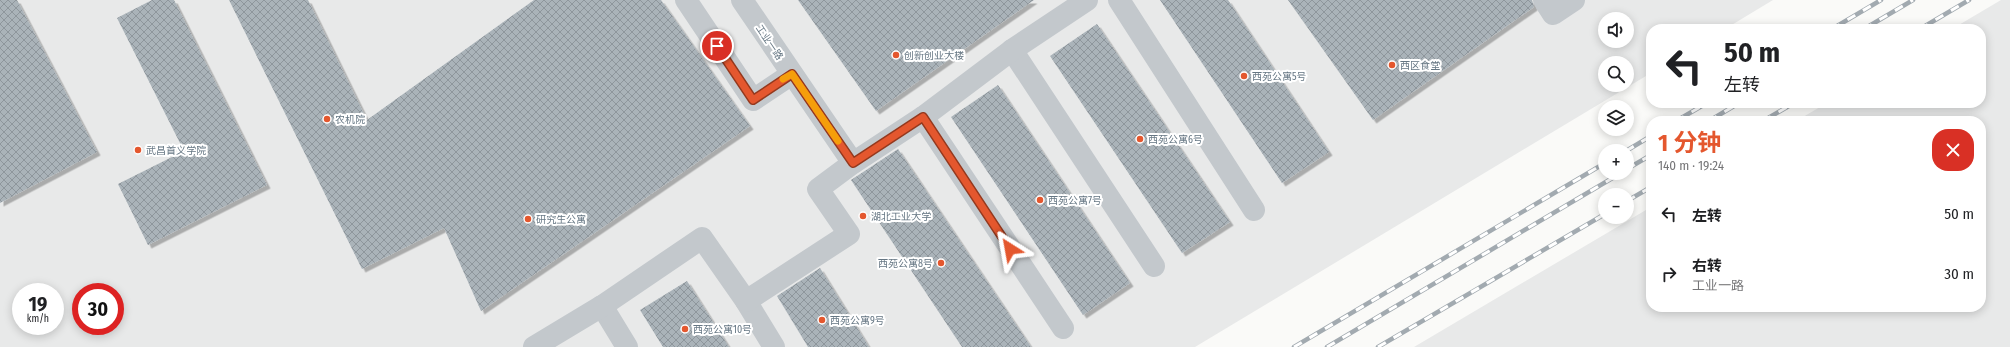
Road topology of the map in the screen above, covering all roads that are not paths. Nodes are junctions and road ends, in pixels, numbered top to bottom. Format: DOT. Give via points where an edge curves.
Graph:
graph roads {
  1 [pos="686,0"];
  2 [pos="742,0"];
  3 [pos="1087,0"];
  4 [pos="1119,0"];
  5 [pos="1544,0"];
  6 [pos="1574,0"];
  7 [pos="1012,50"];
  8 [pos="792,74"];
  9 [pos="923,117"];
  10 [pos="853,163"];
  11 [pos="1254,210"];
  12 [pos="1154,266"];
  13 [pos="746,302"];
  14 [pos="602,306"];
  15 [pos="1063,328"];
  16 [pos="534,347"];
  17 [pos="627,347"];
  18 [pos="774,347"];
  1 -- 8 [label="street" via="753,100"];
  2 -- 8 [label="street, 工业一路"];
  3 -- 7 [label="street"];
  4 -- 11 [label="street"];
  5 -- 6 [label="street" via="1553,14"];
  7 -- 9 [label="street"];
  7 -- 12 [label="street"];
  8 -- 10 [label="street, 工业一路"];
  9 -- 10 [label="street"];
  9 -- 15 [label="street"];
  10 -- 13 [label="street" via="818,189 849,234"];
  13 -- 14 [label="street" via="702,238"];
  13 -- 18 [label="street"];
  14 -- 16 [label="street"];
  14 -- 17 [label="street"];
}
